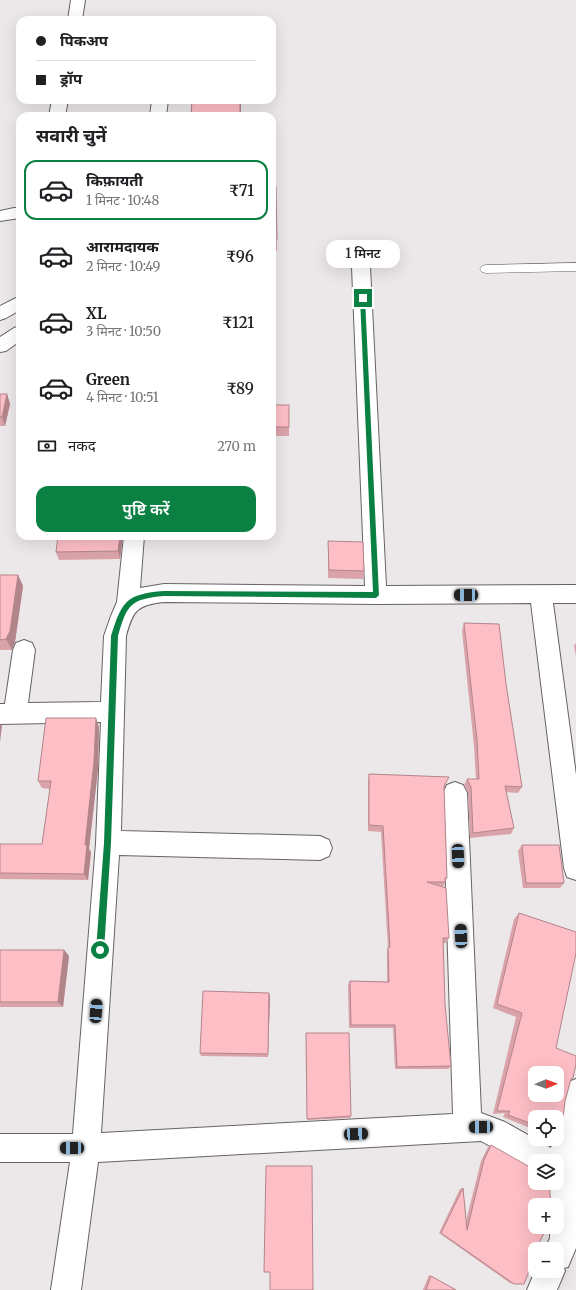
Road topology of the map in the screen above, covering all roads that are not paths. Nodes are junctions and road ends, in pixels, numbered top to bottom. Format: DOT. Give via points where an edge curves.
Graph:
graph roads {
  1 [pos="78,0"];
  2 [pos="76,16"];
  3 [pos="16,213"];
  4 [pos="0,216"];
  5 [pos="361,267"];
  6 [pos="576,267"];
  7 [pos="486,269"];
  8 [pos="16,304"];
  9 [pos="0,314"];
  10 [pos="16,335"];
  11 [pos="0,346"];
  12 [pos="134,540"];
  13 [pos="541,594"];
  14 [pos="576,594"];
  15 [pos="376,595"];
  16 [pos="128,603"];
  17 [pos="24,650"];
  18 [pos="112,712"];
  19 [pos="455,792"];
  20 [pos="108,843"];
  21 [pos="320,848"];
  22 [pos="576,868"];
  23 [pos="576,1093"];
  24 [pos="468,1128"];
  25 [pos="0,1148"];
  26 [pos="86,1148"];
  27 [pos="532,1154"];
  28 [pos="558,1154"];
  29 [pos="558,1190"];
  30 [pos="566,1244"];
  31 [pos="547,1278"];
  32 [pos="66,1290"];
  33 [pos="542,1290"];
  1 -- 2 [label="street"];
  3 -- 4 [label="street"];
  5 -- 15 [label="street"];
  6 -- 7 [label="lane"];
  8 -- 9 [label="street"];
  10 -- 11 [label="street"];
  12 -- 16 [label="street"];
  13 -- 14 [label="street"];
  13 -- 15 [label="street"];
  13 -- 22 [label="street"];
  15 -- 16 [label="street" via="164,593 143,595"];
  16 -- 18 [label="street" via="120,616 114,636"];
  17 -- 18 [label="street" via="9,714"];
  18 -- 20 [label="street"];
  19 -- 24 [label="street"];
  20 -- 21 [label="street"];
  20 -- 26 [label="street"];
  23 -- 28 [label="street"];
  24 -- 26 [label="street"];
  24 -- 27 [label="street" via="481,1127 495,1132"];
  25 -- 26 [label="street"];
  26 -- 32 [label="street"];
  29 -- 30 [label="street"];
  31 -- 33 [label="street"];
}
